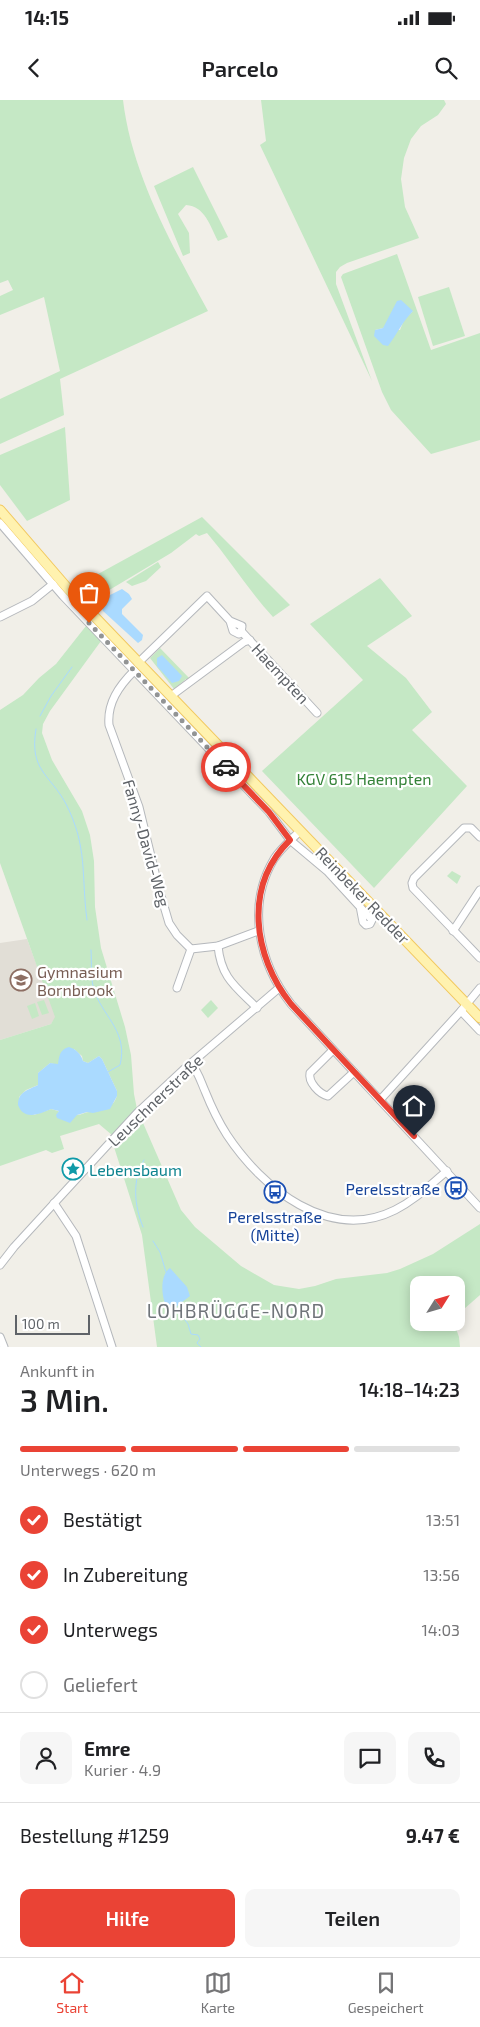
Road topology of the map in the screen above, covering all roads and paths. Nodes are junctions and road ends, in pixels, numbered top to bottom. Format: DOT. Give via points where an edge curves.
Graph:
graph roads {
  1 [pos="0,510"];
  2 [pos="0,523"];
  3 [pos="53,584"];
  4 [pos="0,617"];
  5 [pos="250,640"];
  6 [pos="136,667"];
  7 [pos="171,696"];
  8 [pos="317,712"];
  9 [pos="300,830"];
  10 [pos="480,837"];
  11 [pos="290,840"];
  12 [pos="480,890"];
  13 [pos="360,906"];
  14 [pos="258,931"];
  15 [pos="453,931"];
  16 [pos="218,946"];
  17 [pos="191,949"];
  18 [pos="480,958"];
  19 [pos="177,988"];
  20 [pos="279,988"];
  21 [pos="480,988"];
  22 [pos="257,1008"];
  23 [pos="464,1008"];
  24 [pos="480,1018"];
  25 [pos="480,1030"];
  26 [pos="333,1050"];
  27 [pos="191,1064"];
  28 [pos="354,1072"];
  29 [pos="380,1100"];
  30 [pos="447,1171"];
  31 [pos="54,1203"];
  32 [pos="480,1208"];
  33 [pos="0,1265"];
  34 [pos="0,1337"];
  35 [pos="4,1347"];
  36 [pos="112,1347"];
  1 -- 6 [label="main road, Reinbeker Redder"];
  2 -- 3 [label="street, Reinbeker Redder"];
  3 -- 4 [label="street" via="32,601"];
  3 -- 6 [label="street, Reinbeker Redder"];
  5 -- 6 [label="street, Fanny-David-Weg" via="242,632 236,633 230,621 207,596"];
  5 -- 7 [label="street, Haempten"];
  5 -- 8 [label="street, Haempten"];
  6 -- 7 [label="main road, Reinbeker Redder"];
  6 -- 11 [label="street, Reinbeker Redder" via="269,812"];
  6 -- 17 [label="street, Fanny-David-Weg" via="111,703 109,726 139,807 170,923"];
  7 -- 9 [label="main road, Reinbeker Redder"];
  9 -- 11 [label="street"];
  9 -- 23 [label="main road, Reinbeker Redder"];
  10 -- 15 [label="street" via="471,828 464,828 412,882 413,888"];
  11 -- 13 [label="street, Reinbeker Redder"];
  11 -- 14 [label="street" via="275,858 262,886 258,902"];
  12 -- 15 [label="street"];
  14 -- 16 [label="street"];
  14 -- 20 [label="street"];
  15 -- 18 [label="street"];
  16 -- 17 [label="street"];
  16 -- 22 [label="street" via="224,972"];
  17 -- 19 [label="street"];
  20 -- 22 [label="street, Leuschnerstraße"];
  20 -- 26 [label="street"];
  21 -- 23 [label="street"];
  22 -- 27 [label="street, Leuschnerstraße"];
  23 -- 24 [label="main road, Reinbeker Redder"];
  23 -- 25 [label="street, Reinbeker Redder"];
  23 -- 29 [label="street"];
  26 -- 28 [label="street"];
  26 -- 28 [label="street" via="310,1073 311,1082 322,1094 328,1096"];
  27 -- 30 [label="street" via="214,1114 239,1153 270,1185 316,1214 353,1221 394,1211 416,1198"];
  27 -- 31 [label="street, Leuschnerstraße" via="137,1114"];
  28 -- 29 [label="street"];
  29 -- 30 [label="street"];
  30 -- 32 [label="street"];
  31 -- 33 [label="street, Leuschnerstraße"];
  31 -- 36 [label="street" via="76,1236"];
  34 -- 35 [label="street"];
}
